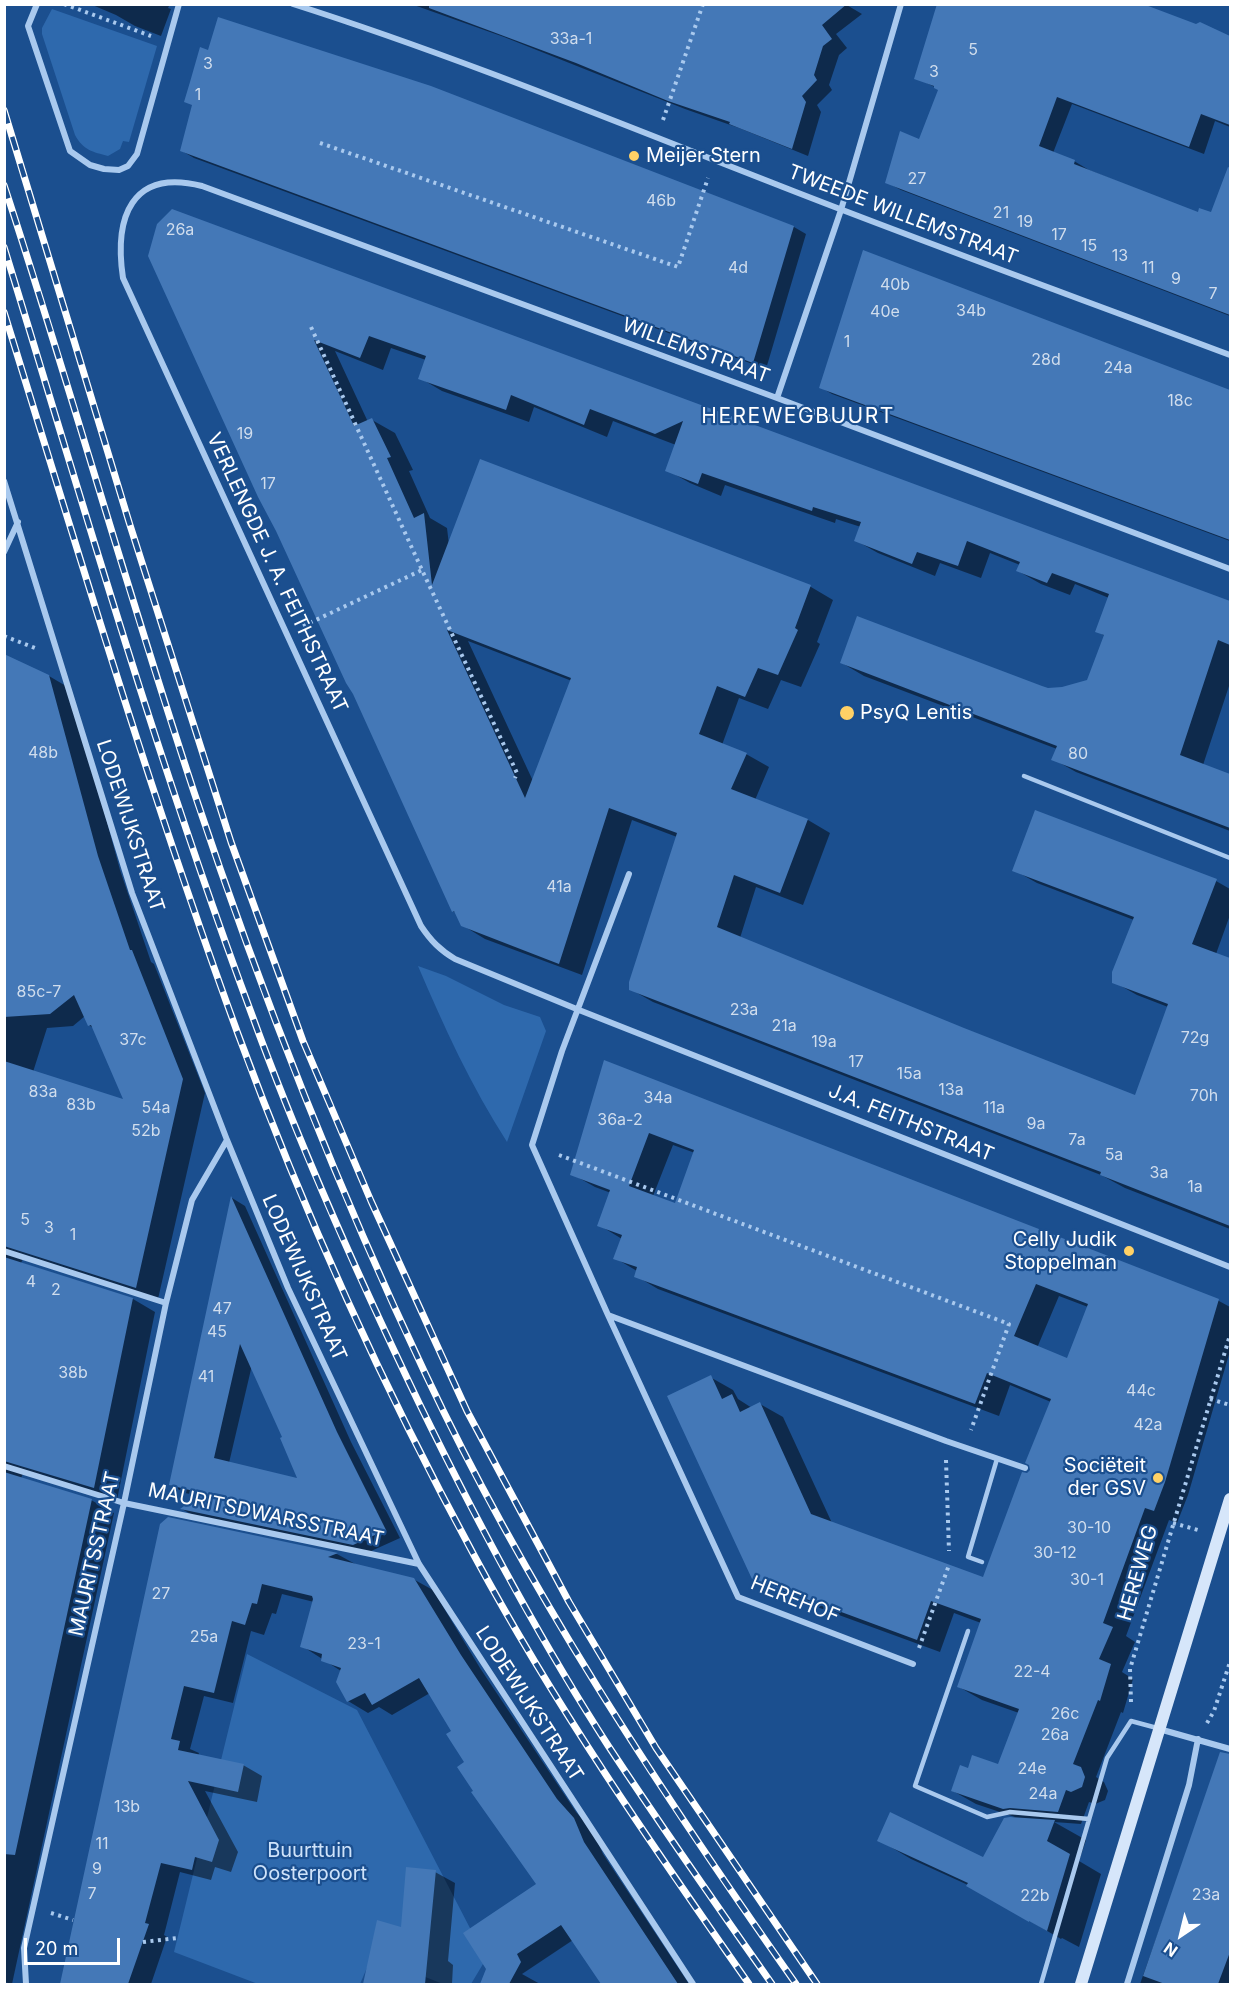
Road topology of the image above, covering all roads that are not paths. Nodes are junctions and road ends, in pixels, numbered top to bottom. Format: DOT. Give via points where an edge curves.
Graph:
graph roads {
  1 [pos="38,4"];
  2 [pos="179,4"];
  3 [pos="293,4"];
  4 [pos="901,4"];
  5 [pos="147,189"];
  6 [pos="841,210"];
  7 [pos="1230,355"];
  8 [pos="777,398"];
  9 [pos="4,481"];
  10 [pos="18,522"];
  11 [pos="4,552"];
  12 [pos="1230,569"];
  13 [pos="1024,776"];
  14 [pos="1230,858"];
  15 [pos="628,874"];
  16 [pos="455,959"];
  17 [pos="579,1010"];
  18 [pos="227,1140"];
  19 [pos="4,1251"];
  20 [pos="1230,1267"];
  21 [pos="166,1303"];
  22 [pos="608,1315"];
  23 [pos="997,1459"];
  24 [pos="4,1466"];
  25 [pos="1025,1468"];
  26 [pos="1230,1499"];
  27 [pos="124,1503"];
  28 [pos="982,1562"];
  29 [pos="419,1564"];
  30 [pos="968,1631"];
  31 [pos="913,1664"];
  32 [pos="1159,1729"];
  33 [pos="1198,1738"];
  34 [pos="1230,1749"];
  35 [pos="1089,1819"];
  36 [pos="26,1984"];
  37 [pos="693,1984"];
  38 [pos="1041,1984"];
  39 [pos="1081,1984"];
  40 [pos="1130,1984"];
  1 -- 2 [label="street" via="28,26 70,151 104,169 119,170 137,154"];
  3 -- 6 [label="street, TWEEDE WILLEMSTRAAT" via="356,24"];
  4 -- 6 [label="street"];
  5 -- 8 [label="street, WILLEMSTRAAT" via="183,182 202,186"];
  5 -- 16 [label="street, VERLENGDE J. A. FEITHSTRAAT" via="127,211 121,230 123,278 421,926 441,951"];
  6 -- 7 [label="street, TWEEDE WILLEMSTRAAT"];
  6 -- 8 [label="street"];
  8 -- 12 [label="street, WILLEMSTRAAT"];
  9 -- 10 [label="street, LODEWIJKSTRAAT"];
  10 -- 11 [label="street"];
  10 -- 18 [label="street, LODEWIJKSTRAAT" via="132,893"];
  13 -- 14 [label="lane"];
  15 -- 17 [label="street"];
  16 -- 17 [label="street, J.A. FEITHSTRAAT"];
  17 -- 20 [label="street, J.A. FEITHSTRAAT"];
  17 -- 22 [label="street, HEREHOF" via="532,1145"];
  18 -- 21 [label="street, MAURITSSTRAAT" via="192,1200"];
  18 -- 29 [label="street, LODEWIJKSTRAAT" via="288,1288"];
  19 -- 21 [label="street"];
  21 -- 27 [label="street, MAURITSSTRAAT"];
  22 -- 23 [label="street"];
  22 -- 31 [label="street, HEREHOF" via="738,1597"];
  23 -- 25 [label="street"];
  23 -- 28 [label="lane" via="968,1557"];
  24 -- 27 [label="street, MAURITSDWARSSTRAAT"];
  26 -- 32 [label="main road"];
  27 -- 29 [label="street, MAURITSDWARSSTRAAT"];
  27 -- 36 [label="street, MAURITSSTRAAT" via="24,1948"];
  29 -- 37 [label="street, LODEWIJKSTRAAT"];
  30 -- 35 [label="lane" via="915,1786 987,1817 1010,1812"];
  32 -- 33 [label="street"];
  32 -- 35 [label="lane" via="1131,1721 1107,1758"];
  32 -- 39 [label="main road"];
  33 -- 34 [label="street"];
  33 -- 40 [label="street" via="1189,1785"];
  35 -- 38 [label="lane"];
}
